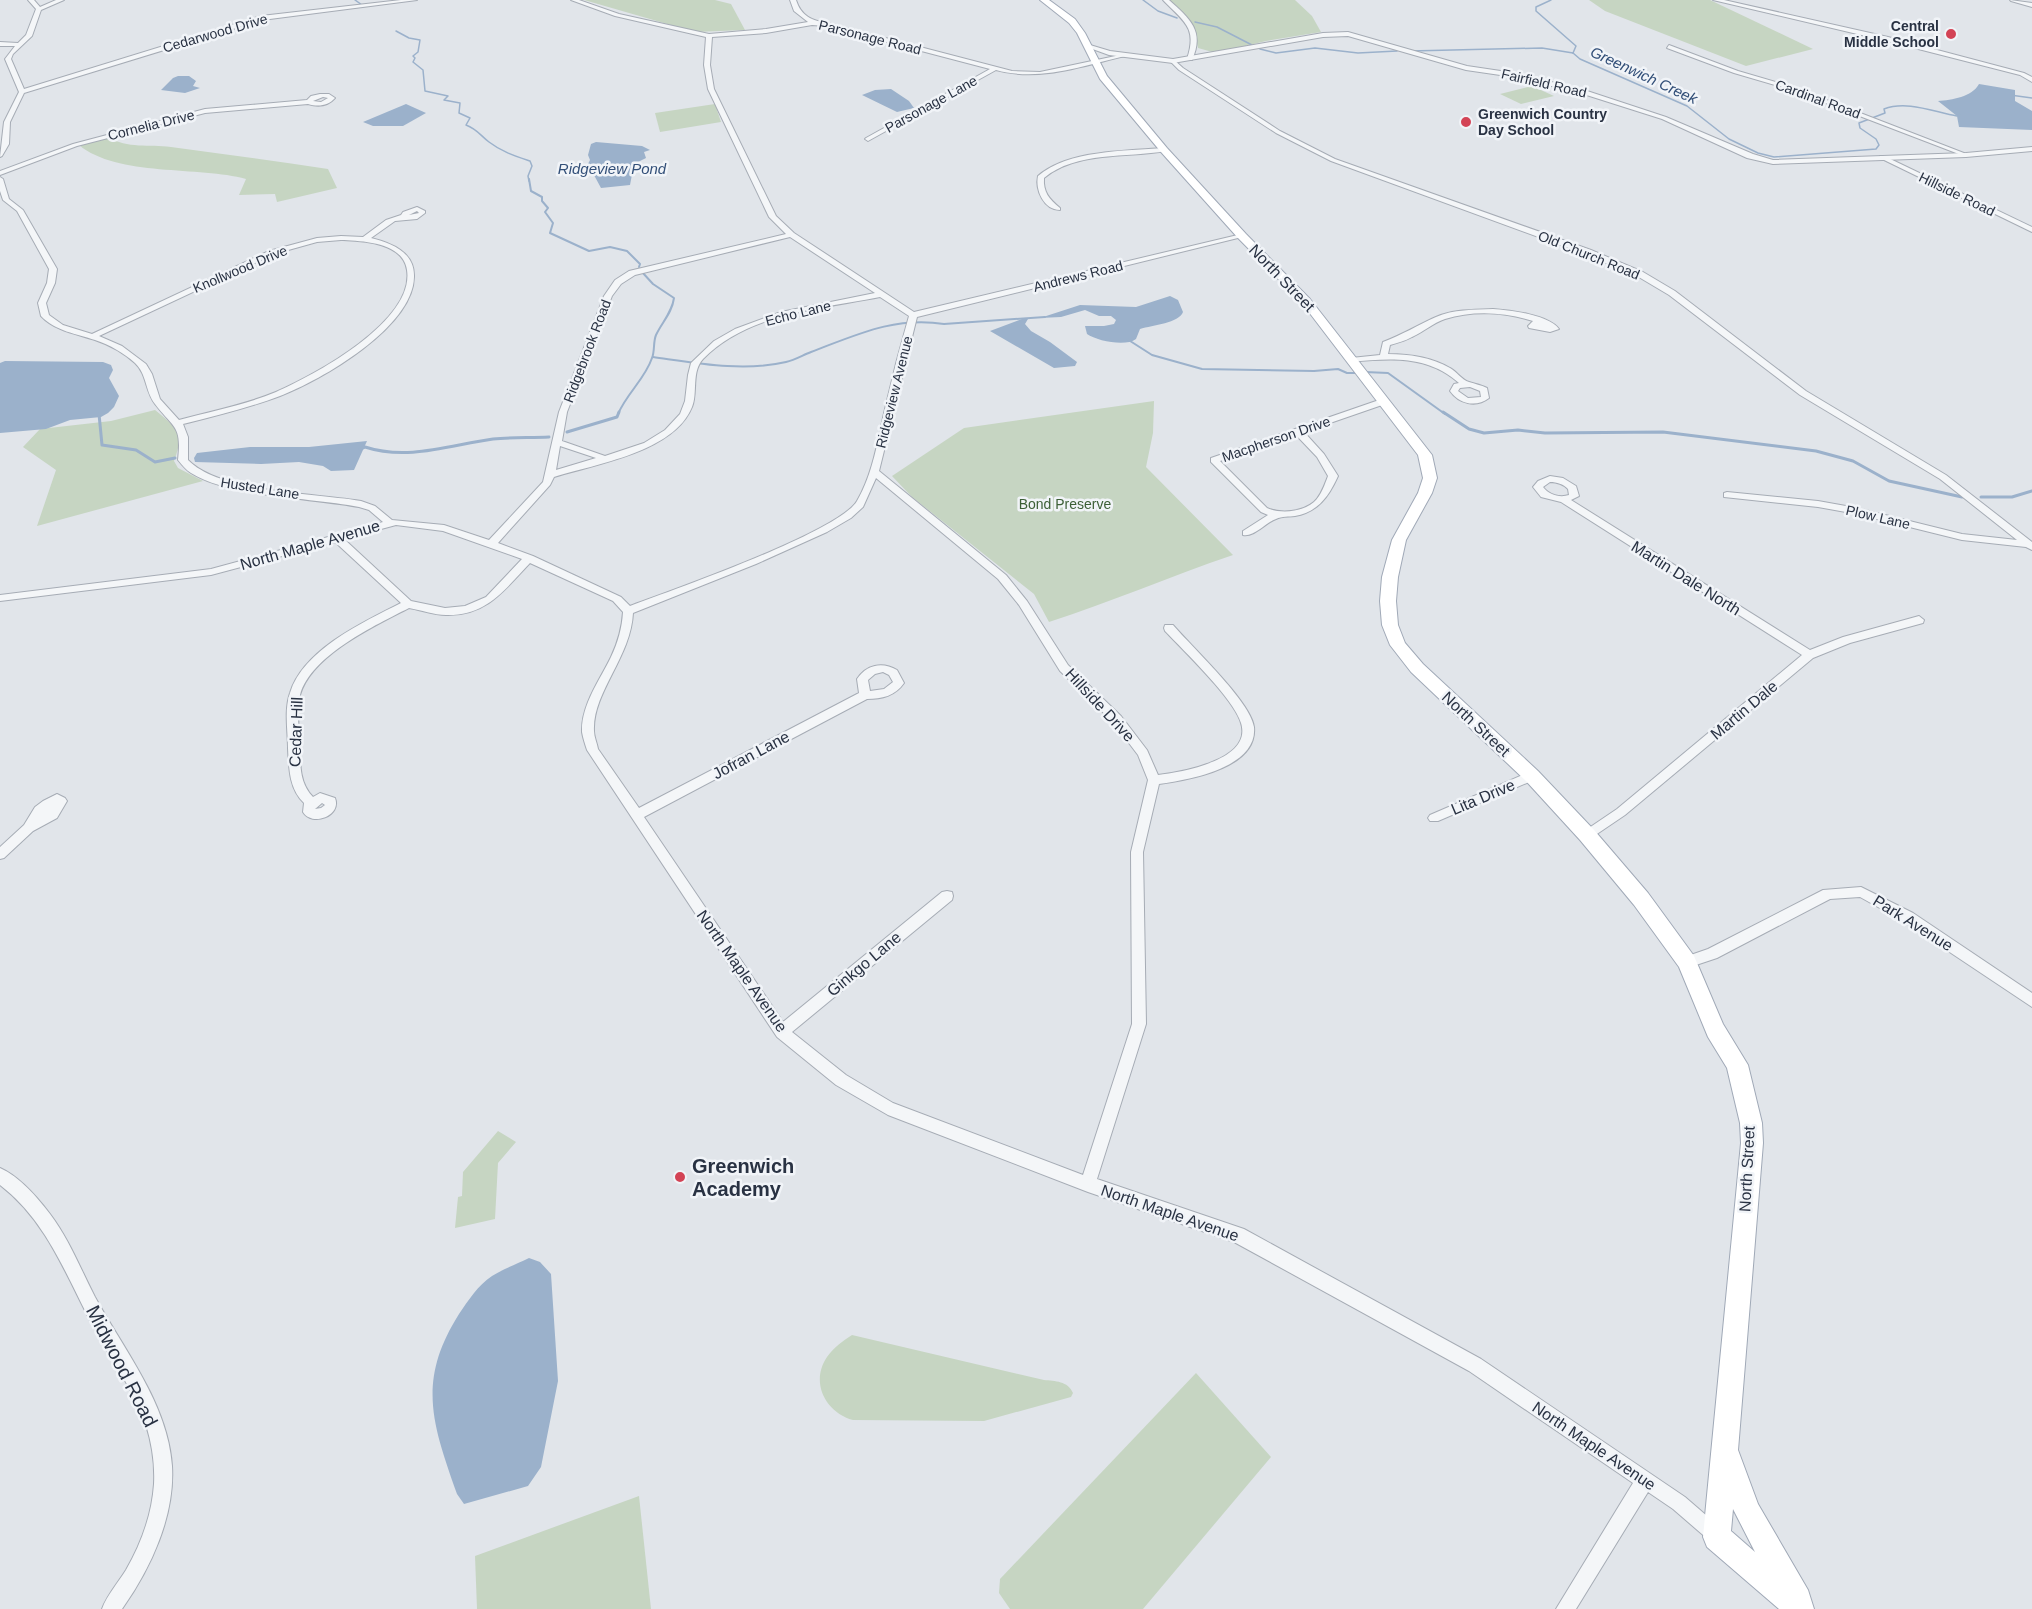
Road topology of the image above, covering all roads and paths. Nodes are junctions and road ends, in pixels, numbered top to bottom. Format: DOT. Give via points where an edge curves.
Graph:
graph roads {
  1 [pos="31,0"];
  2 [pos="61,0"];
  3 [pos="414,0"];
  4 [pos="574,0"];
  5 [pos="793,0"];
  6 [pos="1044,0"];
  7 [pos="1166,0"];
  8 [pos="1716,0"];
  9 [pos="2013,0"];
  10 [pos="2032,5"];
  11 [pos="39,9"];
  12 [pos="812,23"];
  13 [pos="709,36"];
  14 [pos="0,45"];
  15 [pos="18,45"];
  16 [pos="1090,47"];
  17 [pos="1669,47"];
  18 [pos="1195,49"];
  19 [pos="1123,55"];
  20 [pos="1215,55"];
  21 [pos="1190,59"];
  22 [pos="1173,61"];
  23 [pos="1095,62"];
  24 [pos="994,69"];
  25 [pos="2032,72"];
  26 [pos="2022,74"];
  27 [pos="2032,80"];
  28 [pos="22,92"];
  29 [pos="309,102"];
  30 [pos="868,139"];
  31 [pos="2032,149"];
  32 [pos="1164,150"];
  33 [pos="0,155"];
  34 [pos="1966,155"];
  35 [pos="1882,157"];
  36 [pos="0,173"];
  37 [pos="0,179"];
  38 [pos="1058,209"];
  39 [pos="405,217"];
  40 [pos="2032,230"];
  41 [pos="791,235"];
  42 [pos="1242,236"];
  43 [pos="365,239"];
  44 [pos="879,295"];
  45 [pos="912,320"];
  46 [pos="1538,321"];
  47 [pos="93,336"];
  48 [pos="1384,356"];
  49 [pos="1358,369"];
  50 [pos="1465,384"];
  51 [pos="1382,402"];
  52 [pos="178,423"];
  53 [pos="1298,431"];
  54 [pos="557,442"];
  55 [pos="603,458"];
  56 [pos="874,472"];
  57 [pos="550,475"];
  58 [pos="1727,495"];
  59 [pos="1564,500"];
  60 [pos="1275,515"];
  61 [pos="389,522"];
  62 [pos="1246,533"];
  63 [pos="337,538"];
  64 [pos="491,544"];
  65 [pos="2030,546"];
  66 [pos="529,558"];
  67 [pos="0,598"];
  68 [pos="408,604"];
  69 [pos="628,610"];
  70 [pos="1919,620"];
  71 [pos="1169,628"];
  72 [pos="1809,655"];
  73 [pos="865,695"];
  74 [pos="1532,776"];
  75 [pos="1154,780"];
  76 [pos="312,803"];
  77 [pos="637,815"];
  78 [pos="1434,818"];
  79 [pos="29,828"];
  80 [pos="1587,835"];
  81 [pos="0,854"];
  82 [pos="946,896"];
  83 [pos="1687,962"];
  84 [pos="2032,1001"];
  85 [pos="782,1032"];
  86 [pos="0,1176"];
  87 [pos="1088,1184"];
  88 [pos="1726,1452"];
  89 [pos="1645,1480"];
  90 [pos="1717,1537"];
  91 [pos="111,1609"];
  92 [pos="1565,1609"];
  93 [pos="1802,1609"];
  1 -- 11 [label="street"];
  2 -- 11 [label="street"];
  3 -- 28 [label="street, Cedarwood Drive" via="261,18"];
  4 -- 13 [label="street, Parsonage Road" via="617,15"];
  5 -- 12 [label="street" via="796,10"];
  6 -- 16 [label="main road, North Street" via="1071,21"];
  7 -- 18 [label="street" via="1193,30"];
  8 -- 26 [label="street"];
  9 -- 10 [label="street"];
  11 -- 15 [label="street" via="29,36"];
  12 -- 13 [label="street, Parsonage Road"];
  12 -- 24 [label="street, Parsonage Road"];
  13 -- 41 [label="street, Ridgeview Avenue" via="711,89 769,210"];
  14 -- 15 [label="street"];
  15 -- 28 [label="street" via="8,59"];
  16 -- 19 [label="street, Fairfield Road"];
  16 -- 23 [label="main road, North Street"];
  17 -- 34 [label="street, Cardinal Road"];
  18 -- 20 [label="street"];
  18 -- 21 [label="street"];
  19 -- 22 [label="street, Fairfield Road"];
  19 -- 23 [label="street, Fairfield Road"];
  20 -- 21 [label="street, Fairfield Road"];
  20 -- 35 [label="street, Fairfield Road" via="1348,34 1466,68 1579,90 1664,118 1750,156 1773,162"];
  21 -- 22 [label="street, Fairfield Road"];
  22 -- 65 [label="street, Old Church Road" via="1254,117 1333,160 1588,252 1672,292 1803,393 1943,477"];
  23 -- 24 [label="street, Parsonage Road" via="1040,74 1012,74"];
  23 -- 32 [label="main road, North Street"];
  24 -- 30 [label="street, Parsonage Lane"];
  25 -- 26 [label="street"];
  26 -- 27 [label="street"];
  28 -- 33 [label="street" via="7,122 6,144"];
  29 -- 36 [label="street, Cornelia Drive" via="205,111 75,145"];
  31 -- 34 [label="street, Fairfield Road"];
  32 -- 38 [label="street" via="1066,161 1049,167 1040,175 1038,184 1045,198"];
  32 -- 42 [label="main road, North Street"];
  34 -- 35 [label="street, Fairfield Road"];
  35 -- 40 [label="street, Hillside Road"];
  37 -- 47 [label="street" via="6,200 20,210 53,269 42,303 45,316 57,325"];
  39 -- 43 [label="street" via="379,227"];
  41 -- 44 [label="street, Ridgeview Avenue"];
  41 -- 54 [label="street, Ridgebrook Road" via="643,270 618,282 608,296 563,412"];
  42 -- 45 [label="street, Andrews Road"];
  42 -- 49 [label="main road, North Street" via="1306,301"];
  43 -- 47 [label="street, Knollwood Drive" via="318,241 270,253"];
  43 -- 52 [label="street, Knollwood Drive" via="393,248 406,258 412,273 408,297 385,324 368,340 298,385"];
  44 -- 45 [label="street, Ridgeview Avenue"];
  44 -- 55 [label="street, Echo Lane" via="772,316 732,334 696,362 688,408 669,431 646,446"];
  45 -- 56 [label="street, Ridgeview Avenue"];
  46 -- 48 [label="street" via="1493,311 1448,315 1386,344"];
  47 -- 52 [label="street" via="126,351 143,367 156,400"];
  48 -- 49 [label="street"];
  48 -- 50 [label="street" via="1432,363"];
  49 -- 51 [label="main road, North Street"];
  51 -- 53 [label="street, Macpherson Drive"];
  51 -- 74 [label="main road, North Street" via="1425,454 1430,478 1399,540 1390,576 1390,625 1398,645 1417,669"];
  52 -- 61 [label="street, Husted Lane" via="185,439 183,459 191,471 220,482 361,504"];
  53 -- 60 [label="street" via="1333,476 1317,504 1296,513"];
  53 -- 60 [label="street, Macpherson Drive" via="1214,460 1264,510"];
  54 -- 55 [label="street"];
  54 -- 57 [label="street, Ridgebrook Road"];
  55 -- 57 [label="street, Echo Lane"];
  56 -- 69 [label="street, Ridgeview Avenue" via="860,507 839,523 681,592"];
  56 -- 75 [label="street, Hillside Drive" via="1002,577 1064,668 1117,719 1143,753"];
  57 -- 64 [label="street, Ridgebrook Road"];
  58 -- 65 [label="street, Plow Lane" via="1818,504 1962,537"];
  59 -- 72 [label="street, Martin Dale North"];
  60 -- 62 [label="street"];
  61 -- 63 [label="street, North Maple Avenue"];
  61 -- 64 [label="street, North Maple Avenue" via="423,524"];
  63 -- 67 [label="street, North Maple Avenue" via="202,574"];
  63 -- 68 [label="street"];
  64 -- 66 [label="street, North Maple Avenue"];
  66 -- 68 [label="street" via="490,599 467,609 445,612"];
  66 -- 69 [label="street, North Maple Avenue" via="617,599"];
  68 -- 76 [label="street, Cedar Hill" via="343,637 318,660 296,693 295,780 302,796"];
  69 -- 77 [label="street, North Maple Avenue" via="627,632 590,714 588,732 593,750"];
  70 -- 72 [label="street, Martin Dale"];
  71 -- 75 [label="street" via="1240,708 1249,726 1245,744 1228,761 1185,776"];
  72 -- 80 [label="street, Martin Dale" via="1622,812"];
  73 -- 77 [label="street, Jofran Lane"];
  74 -- 78 [label="street, Lita Drive"];
  74 -- 80 [label="main road, North Street"];
  75 -- 87 [label="street" via="1137,852 1139,1024"];
  77 -- 85 [label="street, North Maple Avenue"];
  79 -- 81 [label="street"];
  80 -- 83 [label="main road, North Street"];
  82 -- 85 [label="street, Ginkgo Lane"];
  83 -- 84 [label="street, Park Avenue" via="1712,954 1828,894 1862,892 1908,917"];
  83 -- 88 [label="main road, North Street" via="1715,1030 1737,1065 1751,1123"];
  85 -- 87 [label="street, North Maple Avenue" via="841,1080 888,1108"];
  86 -- 91 [label="street, Midwood Road" via="21,1191 48,1224 145,1403 157,1437 163,1465 156,1520 145,1555"];
  87 -- 89 [label="street, North Maple Avenue" via="1238,1235 1475,1365"];
  88 -- 90 [label="main road, North Street"];
  88 -- 93 [label="main road" via="1748,1511"];
  89 -- 90 [label="street, North Maple Avenue" via="1679,1503"];
  89 -- 92 [label="street"];
  90 -- 93 [label="main road"];
}
